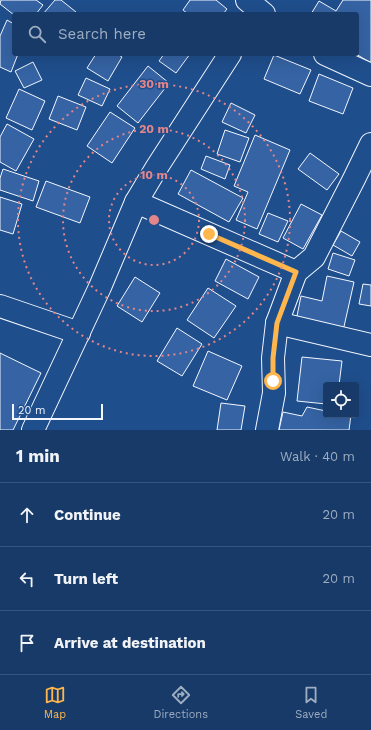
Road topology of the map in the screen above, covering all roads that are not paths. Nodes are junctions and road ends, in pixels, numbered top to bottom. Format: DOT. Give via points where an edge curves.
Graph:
graph roads {
  1 [pos="229,56"];
  2 [pos="330,56"];
  3 [pos="371,75"];
  4 [pos="371,144"];
  5 [pos="136,202"];
  6 [pos="296,272"];
  7 [pos="0,306"];
  8 [pos="277,323"];
  9 [pos="79,333"];
  10 [pos="371,346"];
  11 [pos="34,430"];
  12 [pos="267,430"];
  1 -- 5 [label="street"];
  2 -- 3 [label="street"];
  4 -- 6 [label="street" via="314,257"];
  5 -- 6 [label="street"];
  5 -- 9 [label="street"];
  6 -- 8 [label="street"];
  7 -- 9 [label="street"];
  8 -- 10 [label="street"];
  8 -- 12 [label="street" via="273,358 274,393"];
  9 -- 11 [label="street"];
}
